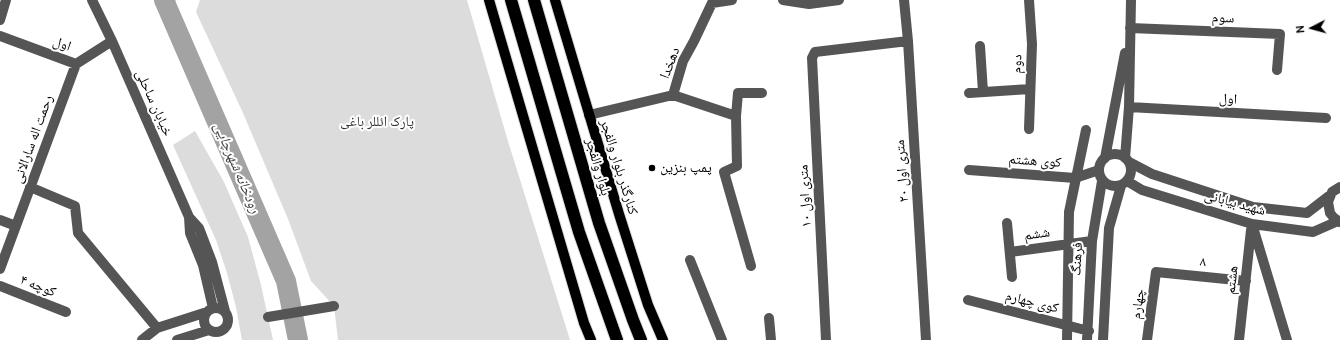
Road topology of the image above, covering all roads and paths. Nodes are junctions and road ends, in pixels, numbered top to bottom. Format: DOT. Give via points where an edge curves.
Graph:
graph roads {
  1 [pos="6,0"];
  2 [pos="92,0"];
  3 [pos="489,0"];
  4 [pos="511,0"];
  5 [pos="534,0"];
  6 [pos="555,0"];
  7 [pos="732,0"];
  8 [pos="783,0"];
  9 [pos="837,0"];
  10 [pos="904,0"];
  11 [pos="1029,0"];
  12 [pos="1131,0"];
  13 [pos="712,1"];
  14 [pos="0,20"];
  15 [pos="1130,28"];
  16 [pos="0,36"];
  17 [pos="112,41"];
  18 [pos="908,41"];
  19 [pos="980,46"];
  20 [pos="76,64"];
  21 [pos="1277,70"];
  22 [pos="1030,89"];
  23 [pos="969,92"];
  24 [pos="983,92"];
  25 [pos="762,93"];
  26 [pos="673,95"];
  27 [pos="1130,107"];
  28 [pos="589,115"];
  29 [pos="736,116"];
  30 [pos="1326,118"];
  31 [pos="1029,129"];
  32 [pos="1086,130"];
  33 [pos="1105,158"];
  34 [pos="1127,160"];
  35 [pos="969,170"];
  36 [pos="1099,170"];
  37 [pos="1075,178"];
  38 [pos="1102,180"];
  39 [pos="1124,184"];
  40 [pos="30,187"];
  41 [pos="1340,187"];
  42 [pos="1329,196"];
  43 [pos="189,218"];
  44 [pos="0,220"];
  45 [pos="1339,221"];
  46 [pos="1007,222"];
  47 [pos="1252,224"];
  48 [pos="16,226"];
  49 [pos="1092,241"];
  50 [pos="1068,244"];
  51 [pos="1010,252"];
  52 [pos="690,260"];
  53 [pos="750,266"];
  54 [pos="0,270"];
  55 [pos="1156,272"];
  56 [pos="1012,277"];
  57 [pos="1246,281"];
  58 [pos="0,286"];
  59 [pos="968,300"];
  60 [pos="334,306"];
  61 [pos="210,310"];
  62 [pos="224,311"];
  63 [pos="66,312"];
  64 [pos="268,317"];
  65 [pos="769,318"];
  66 [pos="1068,326"];
  67 [pos="157,328"];
  68 [pos="217,333"];
  69 [pos="1088,336"];
  70 [pos="142,340"];
  71 [pos="177,340"];
  72 [pos="227,340"];
  73 [pos="591,340"];
  74 [pos="617,340"];
  75 [pos="641,340"];
  76 [pos="664,340"];
  77 [pos="722,340"];
  78 [pos="771,340"];
  79 [pos="826,340"];
  80 [pos="926,340"];
  81 [pos="1067,340"];
  82 [pos="1103,340"];
  83 [pos="1147,340"];
  84 [pos="1239,340"];
  85 [pos="1287,340"];
  1 -- 14 [label="street"];
  2 -- 17 [label="street, خیابان ساحلی"];
  3 -- 73 [label="main road"];
  4 -- 74 [label="highway" via="579,232"];
  5 -- 75 [label="highway, بلوار والفجر" via="599,223"];
  6 -- 28 [label="main road, کنارگذر بلوار والفجر"];
  7 -- 13 [label="street, دهخدا"];
  8 -- 9 [label="street" via="809,4"];
  10 -- 18 [label="street, ۲۰ متری اول"];
  11 -- 22 [label="street, دوم" via="1032,44"];
  12 -- 15 [label="street"];
  13 -- 26 [label="street, دهخدا" via="683,61"];
  15 -- 21 [label="street, سوم" via="1280,34"];
  15 -- 27 [label="street"];
  15 -- 33 [label="street"];
  16 -- 20 [label="street, اول"];
  17 -- 20 [label="street, اول"];
  17 -- 43 [label="street, خیابان ساحلی"];
  18 -- 79 [label="street, ۱۰ متری اول" via="814,52 812,58"];
  18 -- 80 [label="street, ۲۰ متری اول"];
  19 -- 24 [label="street"];
  20 -- 40 [label="street, رحمت اله سارالانی"];
  22 -- 24 [label="street"];
  22 -- 31 [label="street, دوم"];
  23 -- 24 [label="street"];
  25 -- 29 [label="street" via="738,93"];
  26 -- 28 [label="street, دهخدا"];
  26 -- 29 [label="street"];
  27 -- 30 [label="street, اول"];
  27 -- 34 [label="street"];
  28 -- 76 [label="main road, کنارگذر بلوار والفجر" via="648,305"];
  29 -- 53 [label="street" via="737,166 724,172"];
  32 -- 37 [label="street"];
  33 -- 34 [label="street" via="1115,154"];
  33 -- 36 [label="street"];
  34 -- 39 [label="street" via="1131,172"];
  34 -- 42 [label="street, شهید بیابانی" via="1152,174 1253,207 1307,212"];
  35 -- 37 [label="street, کوی هشتم"];
  36 -- 37 [label="street, کوی هشتم"];
  36 -- 38 [label="street"];
  37 -- 50 [label="street" via="1069,212"];
  38 -- 39 [label="street" via="1111,186"];
  38 -- 49 [label="street, فرهنگ"];
  39 -- 47 [label="street, شهید بیابانی"];
  39 -- 82 [label="street" via="1109,228"];
  40 -- 48 [label="street, رحمت اله سارالانی"];
  40 -- 67 [label="street" via="76,206 78,233"];
  41 -- 42 [label="street, شهید بیابانی"];
  42 -- 45 [label="street" via="1328,208"];
  43 -- 61 [label="street, خیابان ساحلی" via="190,233 203,265"];
  43 -- 62 [label="street, خیابان ساحلی" via="199,228 212,262"];
  44 -- 48 [label="street"];
  45 -- 47 [label="street, شهید بیابانی" via="1313,232"];
  46 -- 51 [label="street"];
  47 -- 57 [label="street, هشتم"];
  47 -- 85 [label="street"];
  48 -- 54 [label="street, رحمت اله سارالانی"];
  49 -- 50 [label="street, ششم"];
  49 -- 69 [label="street, فرهنگ"];
  50 -- 51 [label="street, ششم"];
  50 -- 66 [label="street"];
  51 -- 56 [label="street"];
  52 -- 77 [label="street"];
  55 -- 57 [label="street, ۸"];
  55 -- 83 [label="street, چهارم"];
  57 -- 84 [label="street, هشتم"];
  58 -- 63 [label="street, کوچه ۴"];
  59 -- 66 [label="street, کوی چهارم"];
  60 -- 64 [label="street"];
  61 -- 62 [label="street" via="217,308"];
  61 -- 67 [label="street"];
  61 -- 68 [label="street" via="204,319 206,327"];
  62 -- 68 [label="street" via="229,318 228,326"];
  65 -- 78 [label="street"];
  66 -- 69 [label="street, کوی چهارم"];
  66 -- 81 [label="street"];
  67 -- 70 [label="street"];
  68 -- 71 [label="street"];
  68 -- 72 [label="street"];
}
